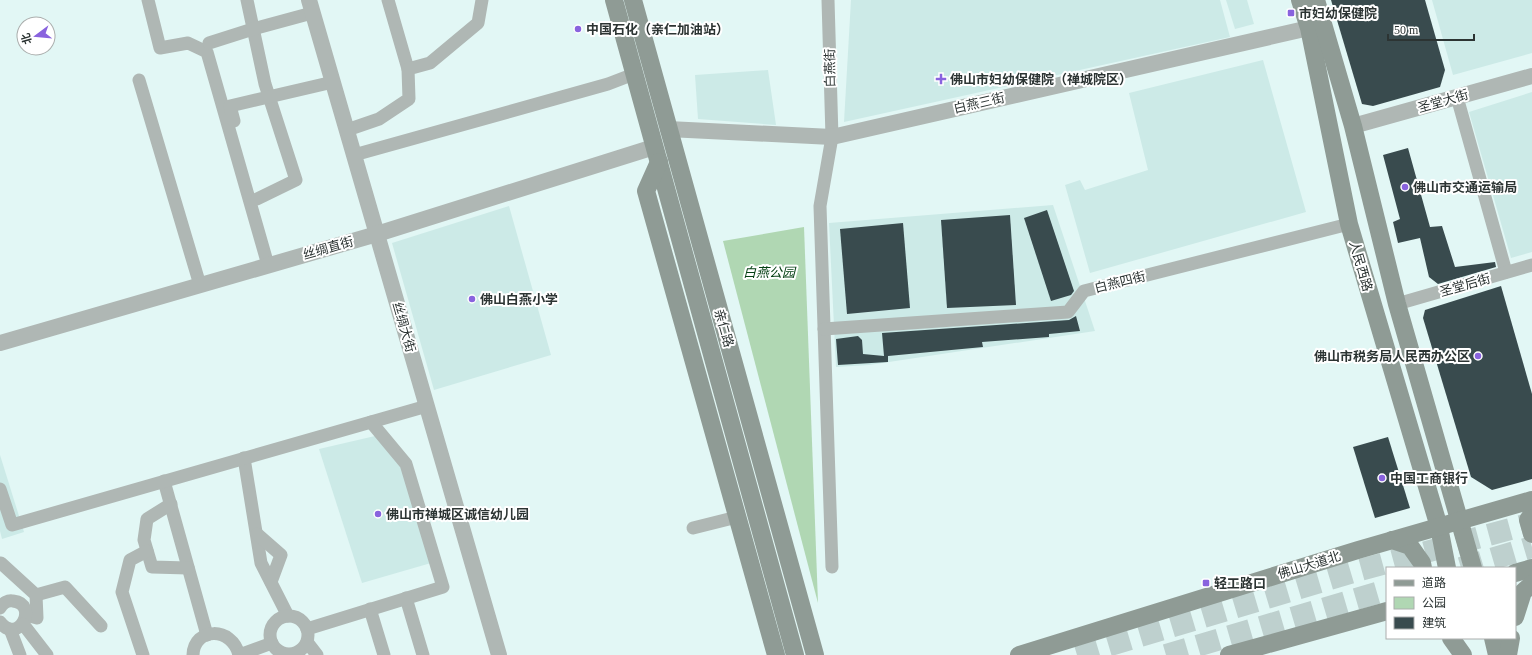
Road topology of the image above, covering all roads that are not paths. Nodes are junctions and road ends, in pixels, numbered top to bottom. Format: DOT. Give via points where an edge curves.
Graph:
graph roads {
  1 [pos="148,0"];
  2 [pos="247,0"];
  3 [pos="388,0"];
  4 [pos="482,0"];
  5 [pos="614,0"];
  6 [pos="633,0"];
  7 [pos="828,0"];
  8 [pos="1300,0"];
  9 [pos="1316,0"];
  10 [pos="310,6"];
  11 [pos="1309,28"];
  12 [pos="253,29"];
  13 [pos="209,43"];
  14 [pos="408,70"];
  15 [pos="634,74"];
  16 [pos="1532,76"];
  17 [pos="139,80"];
  18 [pos="333,82"];
  19 [pos="269,96"];
  20 [pos="1458,97"];
  21 [pos="1353,126"];
  22 [pos="668,128"];
  23 [pos="347,130"];
  24 [pos="832,137"];
  25 [pos="354,155"];
  26 [pos="657,155"];
  27 [pos="257,199"];
  28 [pos="1349,224"];
  29 [pos="266,232"];
  30 [pos="377,234"];
  31 [pos="268,265"];
  32 [pos="1532,265"];
  33 [pos="1506,272"];
  34 [pos="200,284"];
  35 [pos="1397,304"];
  36 [pos="824,329"];
  37 [pos="0,343"];
  38 [pos="427,406"];
  39 [pos="371,422"];
  40 [pos="244,458"];
  41 [pos="164,481"];
  42 [pos="0,489"];
  43 [pos="1532,500"];
  44 [pos="171,504"];
  45 [pos="1532,514"];
  46 [pos="737,518"];
  47 [pos="1460,521"];
  48 [pos="1439,527"];
  49 [pos="693,528"];
  50 [pos="257,534"];
  51 [pos="1532,534"];
  52 [pos="1392,540"];
  53 [pos="147,551"];
  54 [pos="1,564"];
  55 [pos="832,567"];
  56 [pos="1423,567"];
  57 [pos="1447,567"];
  58 [pos="1473,567"];
  59 [pos="188,568"];
  60 [pos="1532,568"];
  61 [pos="1516,573"];
  62 [pos="271,582"];
  63 [pos="1532,584"];
  64 [pos="36,596"];
  65 [pos="406,598"];
  66 [pos="0,608"];
  67 [pos="370,609"];
  68 [pos="1382,614"];
  69 [pos="1516,614"];
  70 [pos="288,616"];
  71 [pos="24,620"];
  72 [pos="3,625"];
  73 [pos="101,626"];
  74 [pos="207,635"];
  75 [pos="307,636"];
  76 [pos="1452,639"];
  77 [pos="1463,639"];
  78 [pos="1492,639"];
  79 [pos="1511,639"];
  80 [pos="278,650"];
  81 [pos="20,655"];
  82 [pos="47,655"];
  83 [pos="143,655"];
  84 [pos="193,655"];
  85 [pos="239,655"];
  86 [pos="317,655"];
  87 [pos="384,655"];
  88 [pos="423,655"];
  89 [pos="499,655"];
  90 [pos="776,655"];
  91 [pos="795,655"];
  92 [pos="815,655"];
  93 [pos="1019,655"];
  94 [pos="1230,655"];
  95 [pos="1463,655"];
  96 [pos="1466,655"];
  97 [pos="1497,655"];
  98 [pos="1508,655"];
  1 -- 31 [label="street" via="160,48 188,43 207,52"];
  2 -- 12 [label="street"];
  3 -- 14 [label="street"];
  4 -- 14 [label="street" via="478,23 430,63"];
  5 -- 15 [label="main road, 亲仁路"];
  6 -- 22 [label="main road, 亲仁路"];
  7 -- 24 [label="street, 白燕街"];
  8 -- 11 [label="main road, 人民西路"];
  9 -- 21 [label="main road, 人民西路"];
  10 -- 12 [label="street"];
  10 -- 18 [label="street, 丝绸大街"];
  11 -- 24 [label="street, 白燕三街"];
  11 -- 28 [label="main road, 人民西路"];
  12 -- 13 [label="street"];
  12 -- 19 [label="street"];
  14 -- 23 [label="street" via="410,99 379,119"];
  15 -- 25 [label="street" via="608,84"];
  15 -- 26 [label="main road, 亲仁路"];
  16 -- 20 [label="street, 圣堂大街"];
  17 -- 34 [label="street"];
  18 -- 19 [label="street"];
  18 -- 23 [label="street, 丝绸大街"];
  19 -- 27 [label="street" via="296,180"];
  19 -- 27 [label="street" via="230,106"];
  20 -- 21 [label="street, 圣堂大街"];
  20 -- 33 [label="street"];
  21 -- 35 [label="main road, 人民西路"];
  22 -- 24 [label="street, 白燕三街"];
  22 -- 92 [label="main road, 亲仁路"];
  23 -- 25 [label="street, 丝绸大街"];
  24 -- 36 [label="street, 白燕街" via="820,206"];
  25 -- 30 [label="street, 丝绸大街"];
  26 -- 30 [label="street, 丝绸直街"];
  26 -- 46 [label="main road" via="646,191"];
  26 -- 91 [label="main road, 亲仁路"];
  27 -- 29 [label="street"];
  28 -- 36 [label="street, 白燕四街" via="1084,291 1068,312"];
  28 -- 48 [label="main road, 人民西路"];
  30 -- 31 [label="street, 丝绸直街"];
  30 -- 38 [label="street, 丝绸大街"];
  31 -- 34 [label="street, 丝绸直街"];
  32 -- 33 [label="street, 圣堂后街"];
  33 -- 35 [label="street, 圣堂后街"];
  34 -- 37 [label="street, 丝绸直街"];
  35 -- 47 [label="main road, 人民西路"];
  36 -- 55 [label="street, 白燕街"];
  38 -- 39 [label="street"];
  38 -- 89 [label="street, 丝绸大街"];
  39 -- 40 [label="street"];
  39 -- 65 [label="street" via="406,464 443,586"];
  40 -- 41 [label="street"];
  40 -- 50 [label="street"];
  41 -- 42 [label="street" via="12,524"];
  41 -- 44 [label="street"];
  43 -- 47 [label="main road, 佛山大道北"];
  44 -- 53 [label="street" via="147,519 144,540"];
  44 -- 59 [label="street"];
  45 -- 51 [label="main road" via="1528,520"];
  46 -- 49 [label="street"];
  46 -- 90 [label="main road"];
  47 -- 48 [label="main road, 佛山大道北"];
  47 -- 58 [label="main road, 人民西路"];
  48 -- 52 [label="main road, 佛山大道北"];
  48 -- 57 [label="main road, 人民西路"];
  50 -- 62 [label="street" via="261,563"];
  50 -- 62 [label="street" via="281,555"];
  52 -- 56 [label="main road" via="1410,546"];
  52 -- 93 [label="main road, 佛山大道北"];
  53 -- 59 [label="street" via="152,567"];
  53 -- 83 [label="street" via="130,560 122,592"];
  54 -- 64 [label="street"];
  59 -- 74 [label="street"];
  60 -- 61 [label="main road"];
  62 -- 70 [label="street"];
  63 -- 69 [label="main road" via="1523,592"];
  64 -- 71 [label="street" via="37,618"];
  64 -- 73 [label="street" via="65,587"];
  65 -- 67 [label="street"];
  65 -- 88 [label="street"];
  66 -- 71 [label="street" via="6,602 15,601 23,606"];
  67 -- 75 [label="street"];
  67 -- 87 [label="street"];
  68 -- 94 [label="main road"];
  70 -- 75 [label="street" via="300,620"];
  70 -- 80 [label="street" via="277,621 271,631"];
  71 -- 72 [label="street" via="19,627"];
  71 -- 82 [label="street"];
  72 -- 81 [label="street"];
  74 -- 84 [label="street" via="196,645"];
  74 -- 85 [label="street" via="228,637"];
  75 -- 80 [label="street" via="299,652 287,654"];
  75 -- 86 [label="street"];
  76 -- 95 [label="main road"];
  77 -- 96 [label="main road"];
  78 -- 97 [label="main road"];
  79 -- 98 [label="main road"];
  80 -- 85 [label="street"];
}
